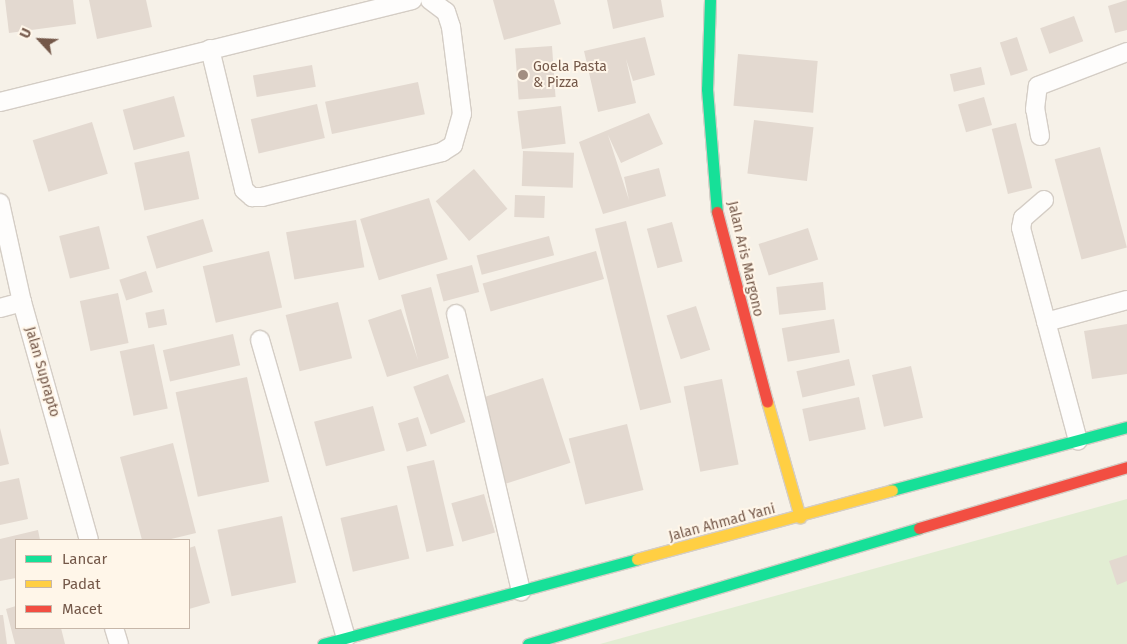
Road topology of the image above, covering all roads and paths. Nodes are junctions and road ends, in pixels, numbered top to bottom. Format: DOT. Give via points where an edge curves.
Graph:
graph roads {
  1 [pos="413,0"];
  2 [pos="430,0"];
  3 [pos="710,0"];
  4 [pos="210,49"];
  5 [pos="1127,52"];
  6 [pos="0,102"];
  7 [pos="1040,136"];
  8 [pos="1044,200"];
  9 [pos="0,203"];
  10 [pos="1127,300"];
  11 [pos="22,302"];
  12 [pos="0,308"];
  13 [pos="456,314"];
  14 [pos="1046,322"];
  15 [pos="260,340"];
  16 [pos="1127,427"];
  17 [pos="1078,440"];
  18 [pos="1127,467"];
  19 [pos="800,517"];
  20 [pos="89,539"];
  21 [pos="521,592"];
  22 [pos="114,629"];
  23 [pos="346,638"];
  24 [pos="118,644"];
  25 [pos="323,644"];
  26 [pos="528,644"];
  1 -- 4 [label="street"];
  2 -- 4 [label="street" via="446,12 451,27 462,114 453,145 442,152 262,197 252,197 244,190"];
  3 -- 19 [label="main road, Jalan Aris Margono" via="707,89 718,225"];
  4 -- 6 [label="street"];
  5 -- 7 [label="street" via="1038,86 1034,109"];
  8 -- 14 [label="street" via="1023,218 1021,228"];
  9 -- 11 [label="street, Jalan Suprapto"];
  10 -- 14 [label="street"];
  11 -- 12 [label="street"];
  11 -- 20 [label="street, Jalan Suprapto"];
  13 -- 21 [label="street"];
  14 -- 17 [label="street"];
  15 -- 23 [label="street"];
  16 -- 17 [label="main road, Jalan Ahmad Yani"];
  17 -- 19 [label="main road, Jalan Ahmad Yani"];
  18 -- 26 [label="main road" via="758,570"];
  19 -- 21 [label="main road, Jalan Ahmad Yani" via="746,537"];
  21 -- 23 [label="main road, Jalan Ahmad Yani"];
  22 -- 24 [label="street"];
  23 -- 25 [label="main road, Jalan Ahmad Yani"];
}
